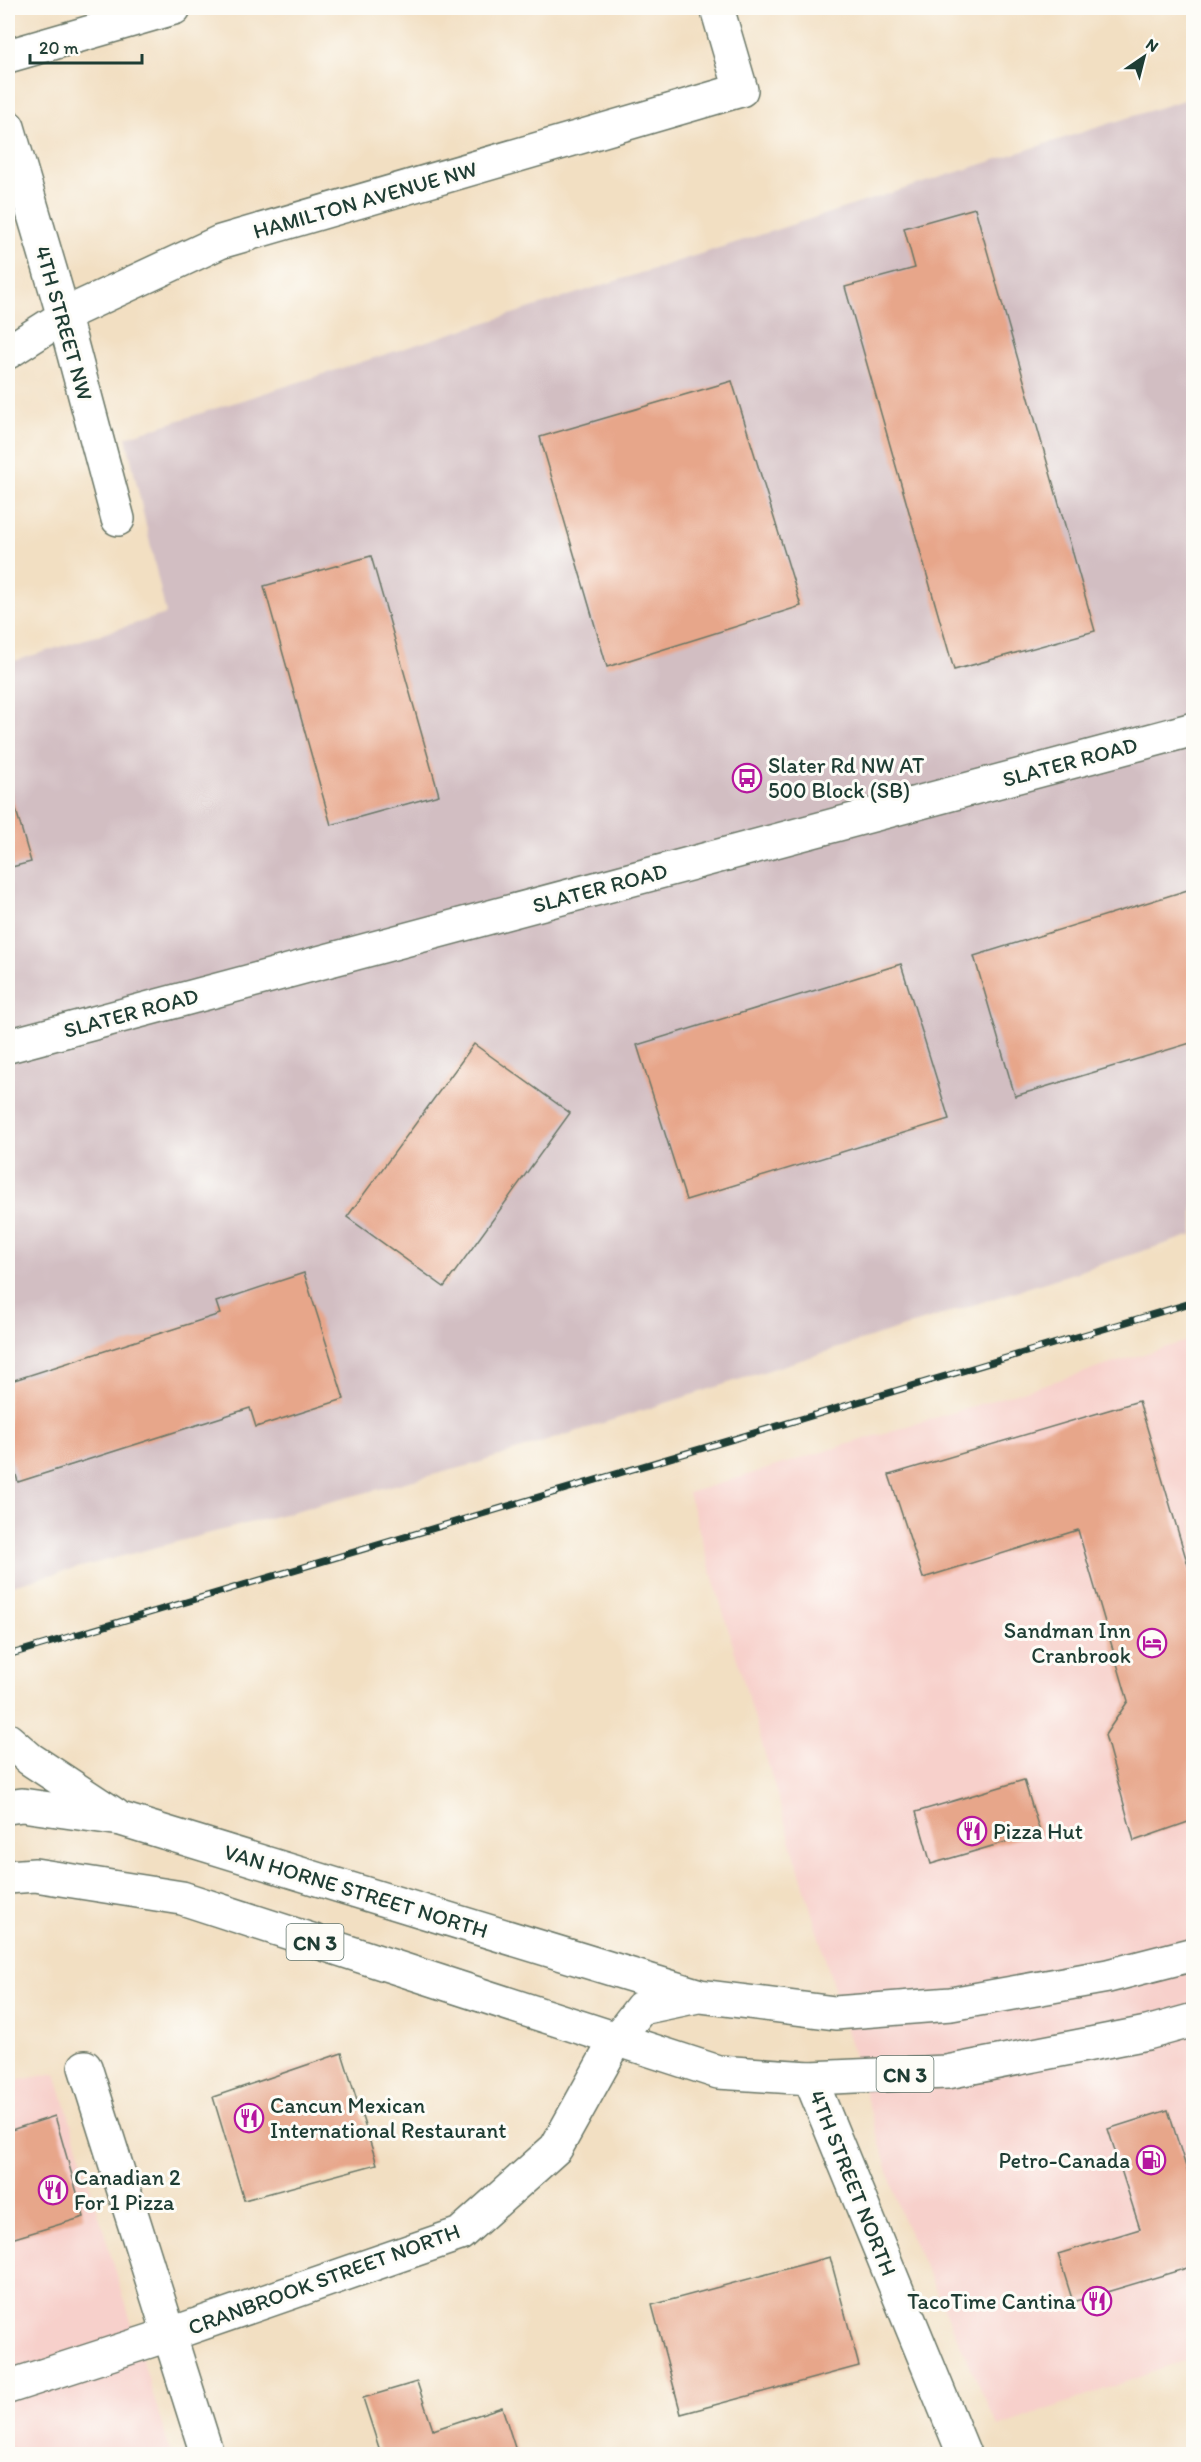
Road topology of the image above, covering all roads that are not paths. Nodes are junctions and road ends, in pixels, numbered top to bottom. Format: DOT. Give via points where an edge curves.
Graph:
graph roads {
  1 [pos="174,8"];
  2 [pos="717,8"];
  3 [pos="8,56"];
  4 [pos="8,127"];
  5 [pos="64,317"];
  6 [pos="8,352"];
  7 [pos="118,519"];
  8 [pos="1194,729"];
  9 [pos="8,1046"];
  10 [pos="8,1740"];
  11 [pos="8,1807"];
  12 [pos="121,1819"];
  13 [pos="8,1877"];
  14 [pos="1194,1954"];
  15 [pos="700,1996"];
  16 [pos="1194,2020"];
  17 [pos="616,2040"];
  18 [pos="85,2067"];
  19 [pos="810,2078"];
  20 [pos="168,2334"];
  21 [pos="8,2387"];
  22 [pos="207,2454"];
  23 [pos="964,2454"];
  1 -- 3 [label="main road"];
  2 -- 5 [label="main road, HAMILTON AVENUE NW" via="741,90 220,242"];
  4 -- 5 [label="main road, 4TH STREET NW"];
  5 -- 6 [label="main road, HAMILTON AVENUE NW"];
  5 -- 7 [label="main road, 4TH STREET NW"];
  8 -- 9 [label="main road, SLATER ROAD"];
  10 -- 12 [label="main road"];
  11 -- 12 [label="main road, VAN HORNE STREET NORTH" via="22,1805"];
  12 -- 15 [label="main road, VAN HORNE STREET NORTH"];
  13 -- 17 [label="main road, CN 3" via="36,1875 182,1898"];
  14 -- 15 [label="main road" via="1108,1976 928,2006 835,2013"];
  15 -- 17 [label="main road, CRANBROOK STREET NORTH" via="641,2008"];
  16 -- 19 [label="main road, CN 3" via="1147,2033 947,2072"];
  17 -- 19 [label="main road, CN 3" via="718,2072"];
  17 -- 20 [label="main road, CRANBROOK STREET NORTH" via="556,2148 460,2234"];
  18 -- 20 [label="main road"];
  19 -- 23 [label="main road, 4TH STREET NORTH"];
  20 -- 21 [label="main road, CRANBROOK STREET NORTH"];
  20 -- 22 [label="main road"];
}
